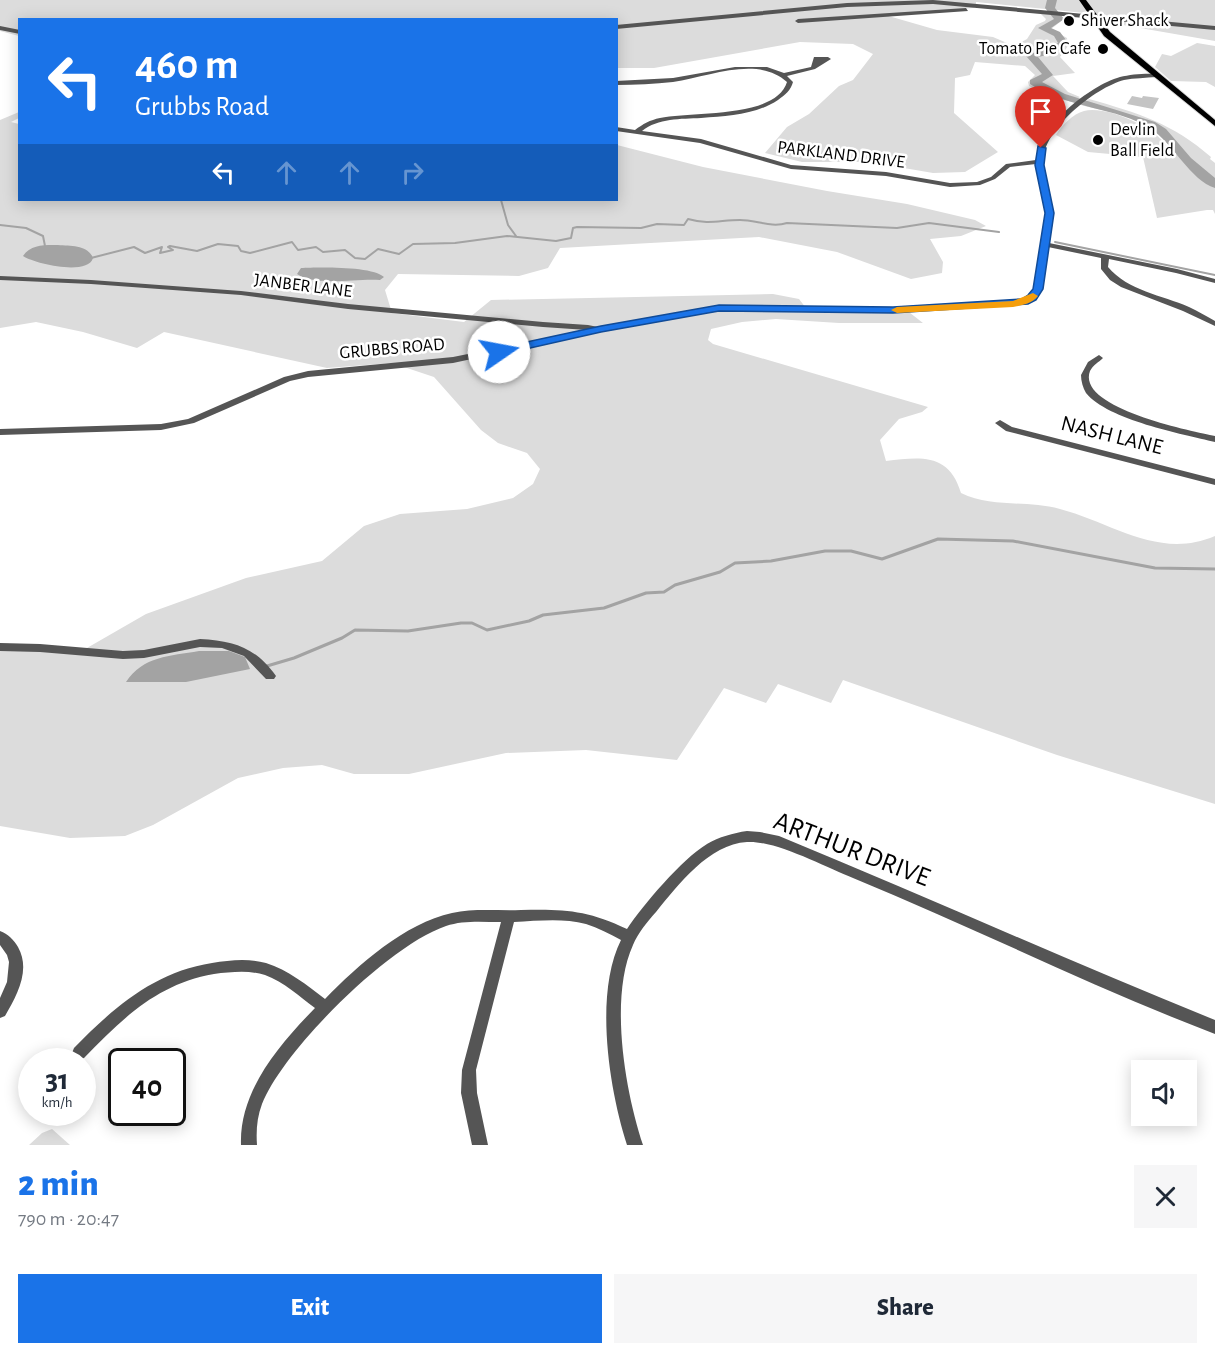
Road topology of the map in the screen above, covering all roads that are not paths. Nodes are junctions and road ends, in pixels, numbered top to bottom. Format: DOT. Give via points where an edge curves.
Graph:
graph roads {
  1 [pos="1082,0"];
  2 [pos="998,6"];
  3 [pos="1092,16"];
  4 [pos="798,21"];
  5 [pos="0,23"];
  6 [pos="18,26"];
  7 [pos="618,27"];
  8 [pos="0,28"];
  9 [pos="1215,28"];
  10 [pos="18,32"];
  11 [pos="814,67"];
  12 [pos="785,75"];
  13 [pos="1156,75"];
  14 [pos="618,83"];
  15 [pos="1215,124"];
  16 [pos="618,129"];
  17 [pos="636,132"];
  18 [pos="1039,162"];
  19 [pos="1044,244"];
  20 [pos="1105,256"];
  21 [pos="0,278"];
  22 [pos="1215,281"];
  23 [pos="1215,324"];
  24 [pos="601,329"];
  25 [pos="1099,358"];
  26 [pos="1000,423"];
  27 [pos="0,432"];
  28 [pos="1215,439"];
  29 [pos="1215,482"];
  30 [pos="0,648"];
  31 [pos="270,676"];
  32 [pos="509,916"];
  33 [pos="629,936"];
  34 [pos="0,937"];
  35 [pos="326,1008"];
  36 [pos="0,1011"];
  37 [pos="1215,1027"];
  38 [pos="84,1048"];
  39 [pos="249,1145"];
  40 [pos="480,1145"];
  41 [pos="635,1145"];
  1 -- 3 [label="main road"];
  2 -- 3 [label="street"];
  2 -- 4 [label="street"];
  2 -- 7 [label="street" via="933,2 858,4"];
  3 -- 9 [label="street"];
  3 -- 13 [label="main road" via="1107,34"];
  5 -- 6 [label="street"];
  8 -- 10 [label="street"];
  11 -- 12 [label="street"];
  12 -- 14 [label="street" via="740,68 673,80"];
  12 -- 17 [label="street, PARKLAND DRIVE" via="790,86 760,109 655,121"];
  13 -- 15 [label="main road"];
  13 -- 18 [label="street" via="1117,80 1077,104 1047,135"];
  16 -- 17 [label="street, PARKLAND DRIVE"];
  17 -- 18 [label="street, PARKLAND DRIVE" via="709,143 791,167 886,174 950,185 978,184 1008,165"];
  18 -- 19 [label="street, GRUBBS ROAD" via="1050,210"];
  19 -- 20 [label="street"];
  19 -- 24 [label="street, GRUBBS ROAD" via="1038,289 1020,303 885,310 719,308"];
  20 -- 22 [label="street"];
  20 -- 23 [label="street" via="1104,267 1116,280"];
  21 -- 24 [label="street, JANBER LANE" via="40,277 241,293"];
  24 -- 27 [label="street, GRUBBS ROAD" via="439,363 308,374 277,383 191,421 161,427"];
  25 -- 28 [label="street" via="1087,368 1084,377 1089,391 1103,403 1122,413"];
  26 -- 29 [label="street, NASH LANE" via="1009,429"];
  30 -- 31 [label="street" via="123,655 200,643 223,644 249,653"];
  32 -- 33 [label="street" via="576,916"];
  32 -- 35 [label="street" via="456,917 427,926 394,947"];
  32 -- 40 [label="street" via="469,1070 470,1104"];
  33 -- 37 [label="street, ARTHUR DRIVE" via="700,855 726,840 758,836 887,886"];
  33 -- 41 [label="street, ARTHUR DRIVE" via="619,960 615,1010 620,1082"];
  34 -- 36 [label="street" via="14,951 16,968 12,992"];
  35 -- 38 [label="street" via="266,969 207,969 149,990"];
  35 -- 39 [label="street" via="263,1086 249,1123"];
}
